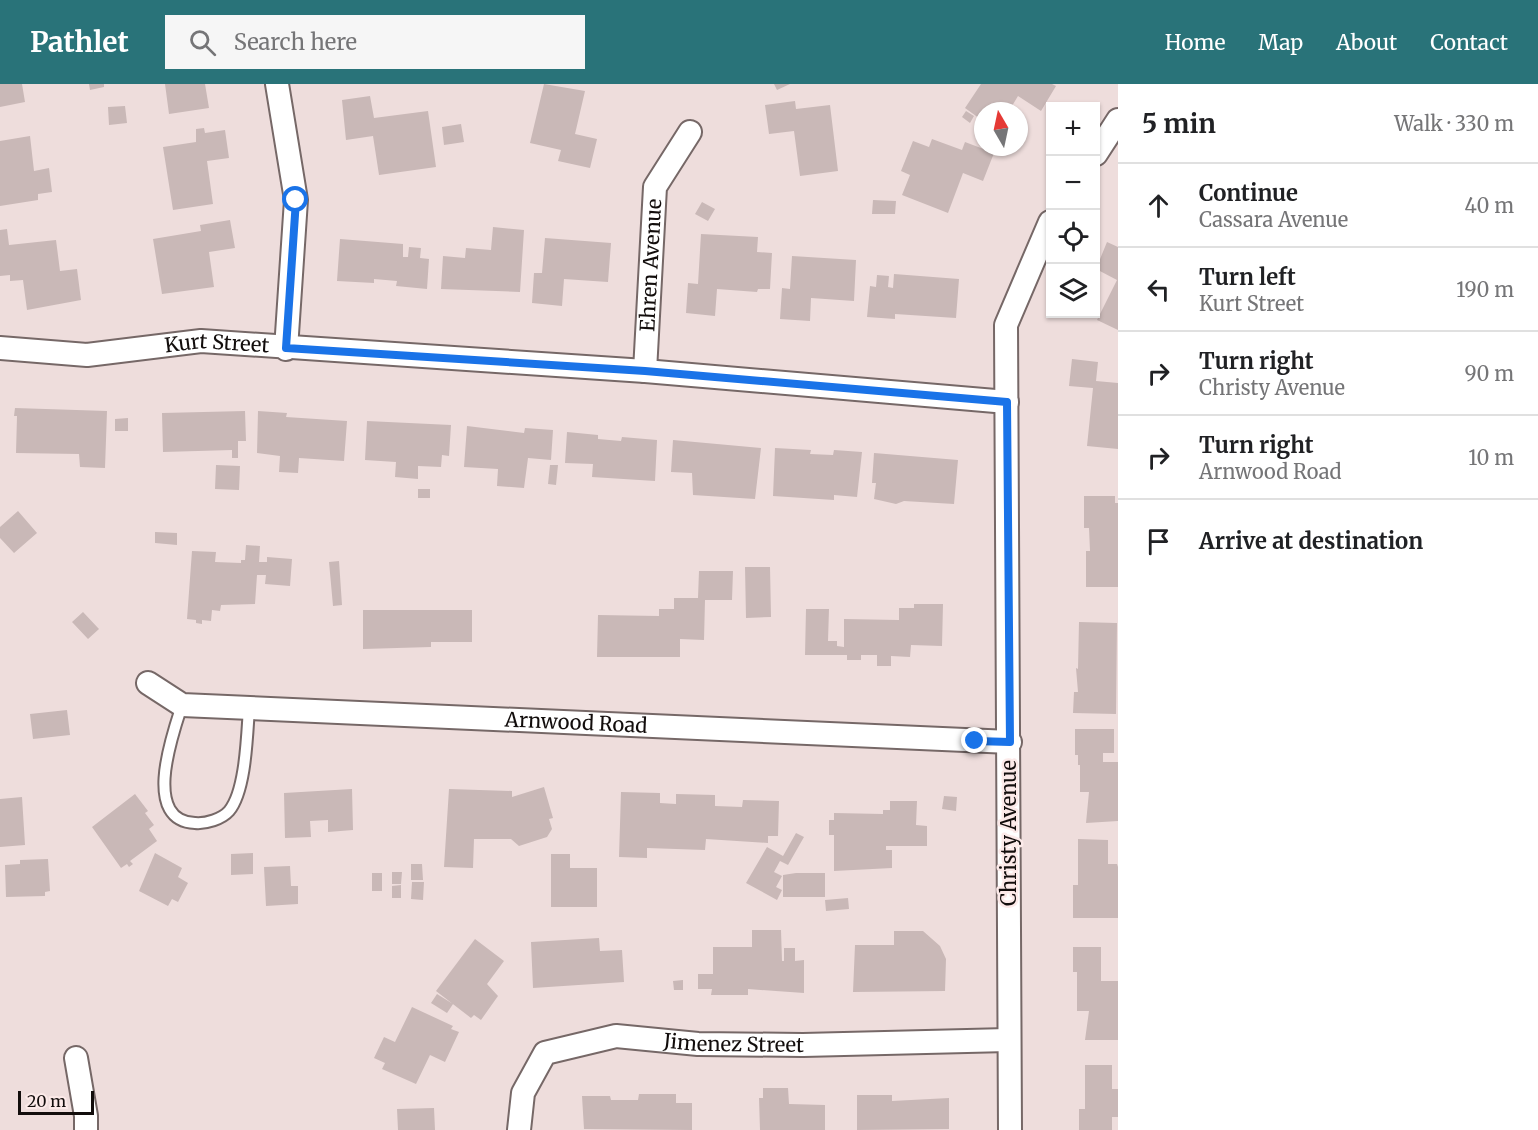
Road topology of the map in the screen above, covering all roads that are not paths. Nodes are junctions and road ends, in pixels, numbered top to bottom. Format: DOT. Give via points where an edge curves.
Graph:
graph roads {
  1 [pos="277,84"];
  2 [pos="1118,120"];
  3 [pos="690,132"];
  4 [pos="1100,147"];
  5 [pos="1046,231"];
  6 [pos="0,348"];
  7 [pos="286,348"];
  8 [pos="645,371"];
  9 [pos="1007,402"];
  10 [pos="148,683"];
  11 [pos="182,705"];
  12 [pos="249,708"];
  13 [pos="1010,742"];
  14 [pos="1008,1040"];
  15 [pos="76,1058"];
  16 [pos="86,1130"];
  17 [pos="519,1130"];
  18 [pos="1010,1130"];
  1 -- 7 [label="street" via="296,200"];
  2 -- 4 [label="street"];
  3 -- 8 [label="street, Ehren Avenue" via="655,187"];
  5 -- 9 [label="street, Christy Avenue" via="1006,325"];
  6 -- 7 [label="street, Kurt Street" via="87,355 201,341"];
  7 -- 8 [label="street, Kurt Street"];
  8 -- 9 [label="street, Kurt Street"];
  9 -- 13 [label="street, Christy Avenue"];
  10 -- 11 [label="street"];
  11 -- 12 [label="street, Arnwood Road"];
  11 -- 12 [label="lane" via="171,738 164,792 171,812 195,823 222,816 236,797"];
  12 -- 13 [label="street, Arnwood Road"];
  13 -- 14 [label="street, Christy Avenue"];
  14 -- 17 [label="street, Jimenez Street" via="698,1044 616,1036 545,1053 523,1093"];
  14 -- 18 [label="street, Christy Avenue"];
  15 -- 16 [label="street"];
}
